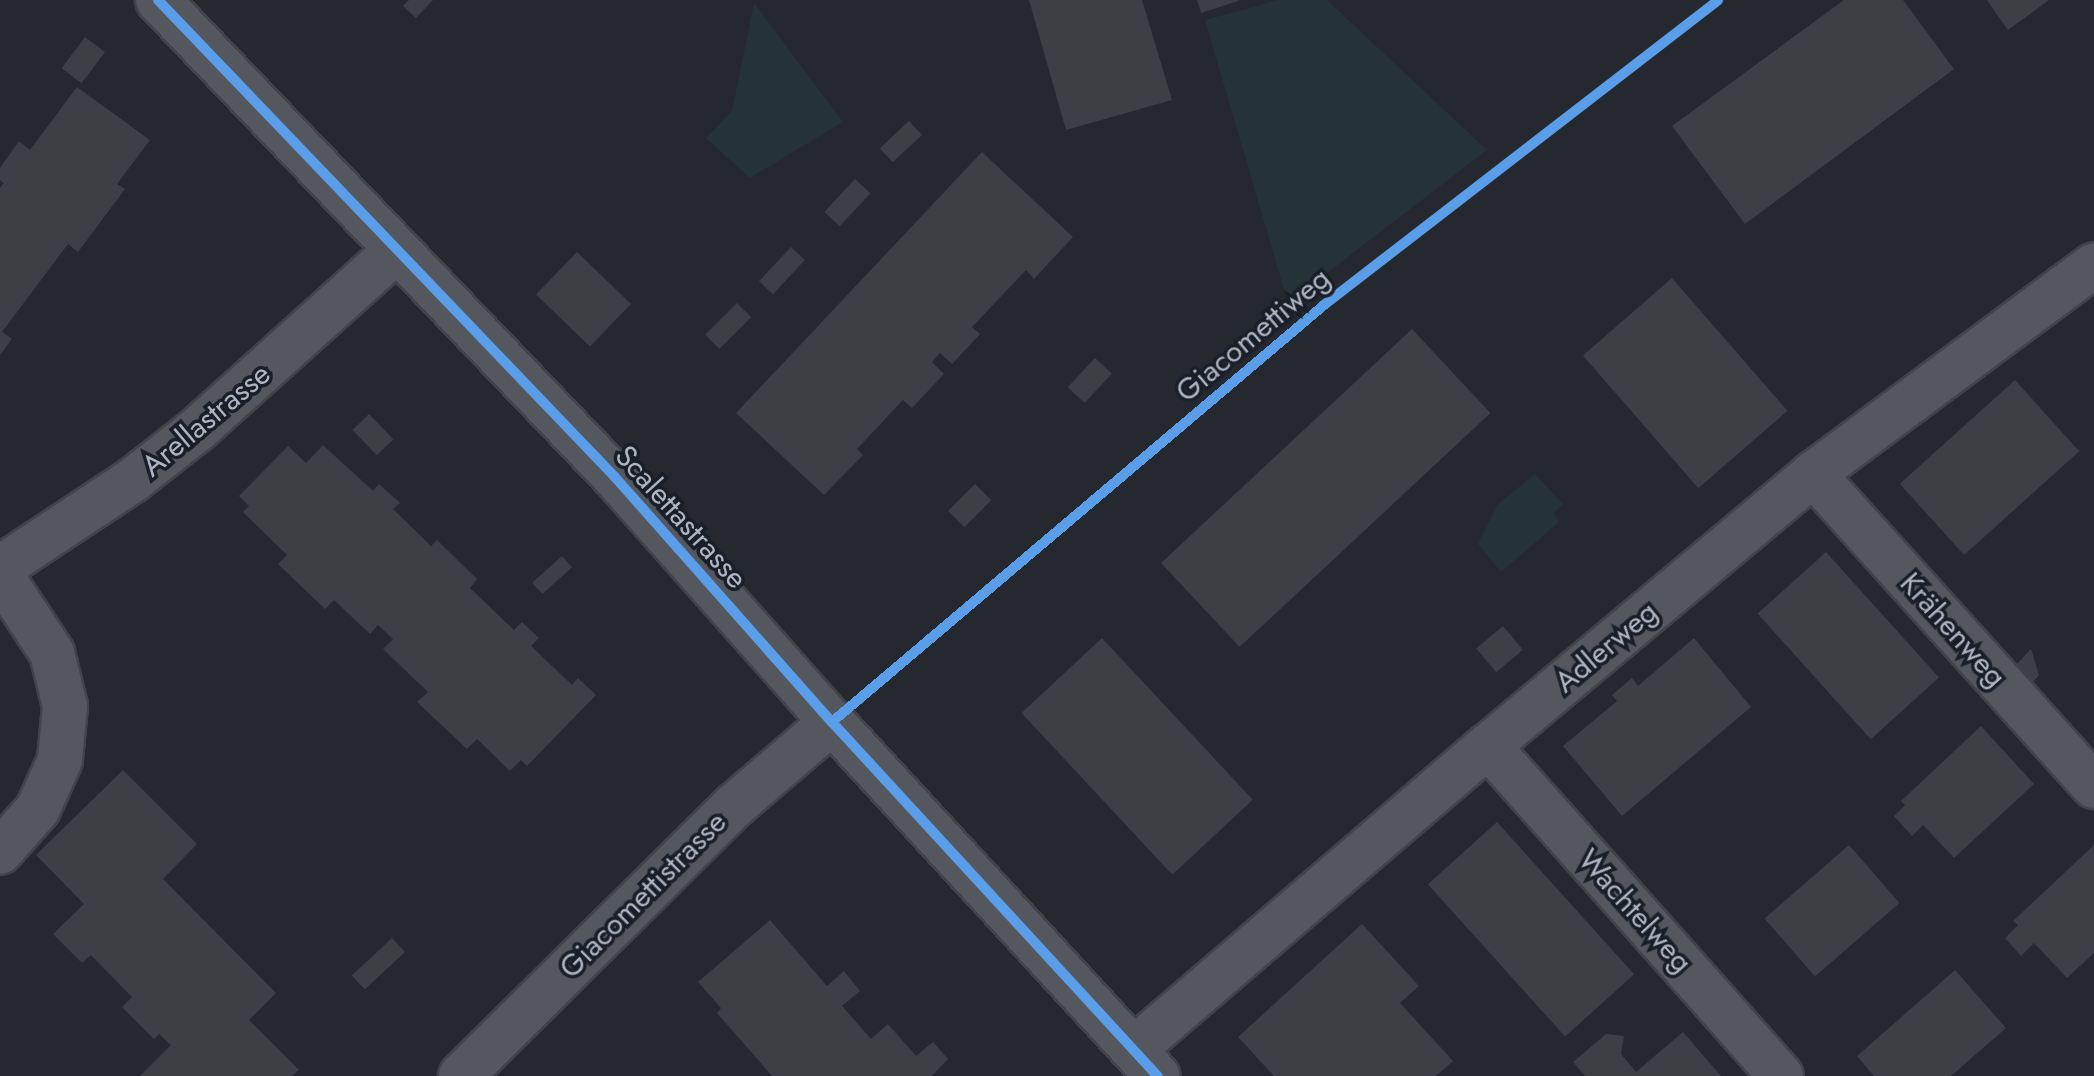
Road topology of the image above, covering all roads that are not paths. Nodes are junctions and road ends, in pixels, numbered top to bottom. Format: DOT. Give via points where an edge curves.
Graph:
graph roads {
  1 [pos="158,0"];
  2 [pos="396,251"];
  3 [pos="2094,265"];
  4 [pos="1813,474"];
  5 [pos="0,571"];
  6 [pos="832,722"];
  7 [pos="1488,746"];
  8 [pos="2094,786"];
  9 [pos="0,852"];
  10 [pos="1146,1063"];
  11 [pos="461,1076"];
  12 [pos="1781,1076"];
  1 -- 2 [label="street, Scalettastrasse"];
  2 -- 5 [label="street, Arellastrasse" via="198,429"];
  2 -- 6 [label="street, Scalettastrasse" via="614,476"];
  3 -- 4 [label="street, Adlerweg"];
  4 -- 7 [label="street, Adlerweg"];
  4 -- 8 [label="street, Krähenweg"];
  5 -- 9 [label="street" via="52,653 65,706 60,760 38,809"];
  6 -- 10 [label="street, Scalettastrasse"];
  6 -- 11 [label="street, Giacomettistrasse" via="734,806"];
  7 -- 10 [label="street, Adlerweg"];
  7 -- 12 [label="street, Wachtelweg"];
}
